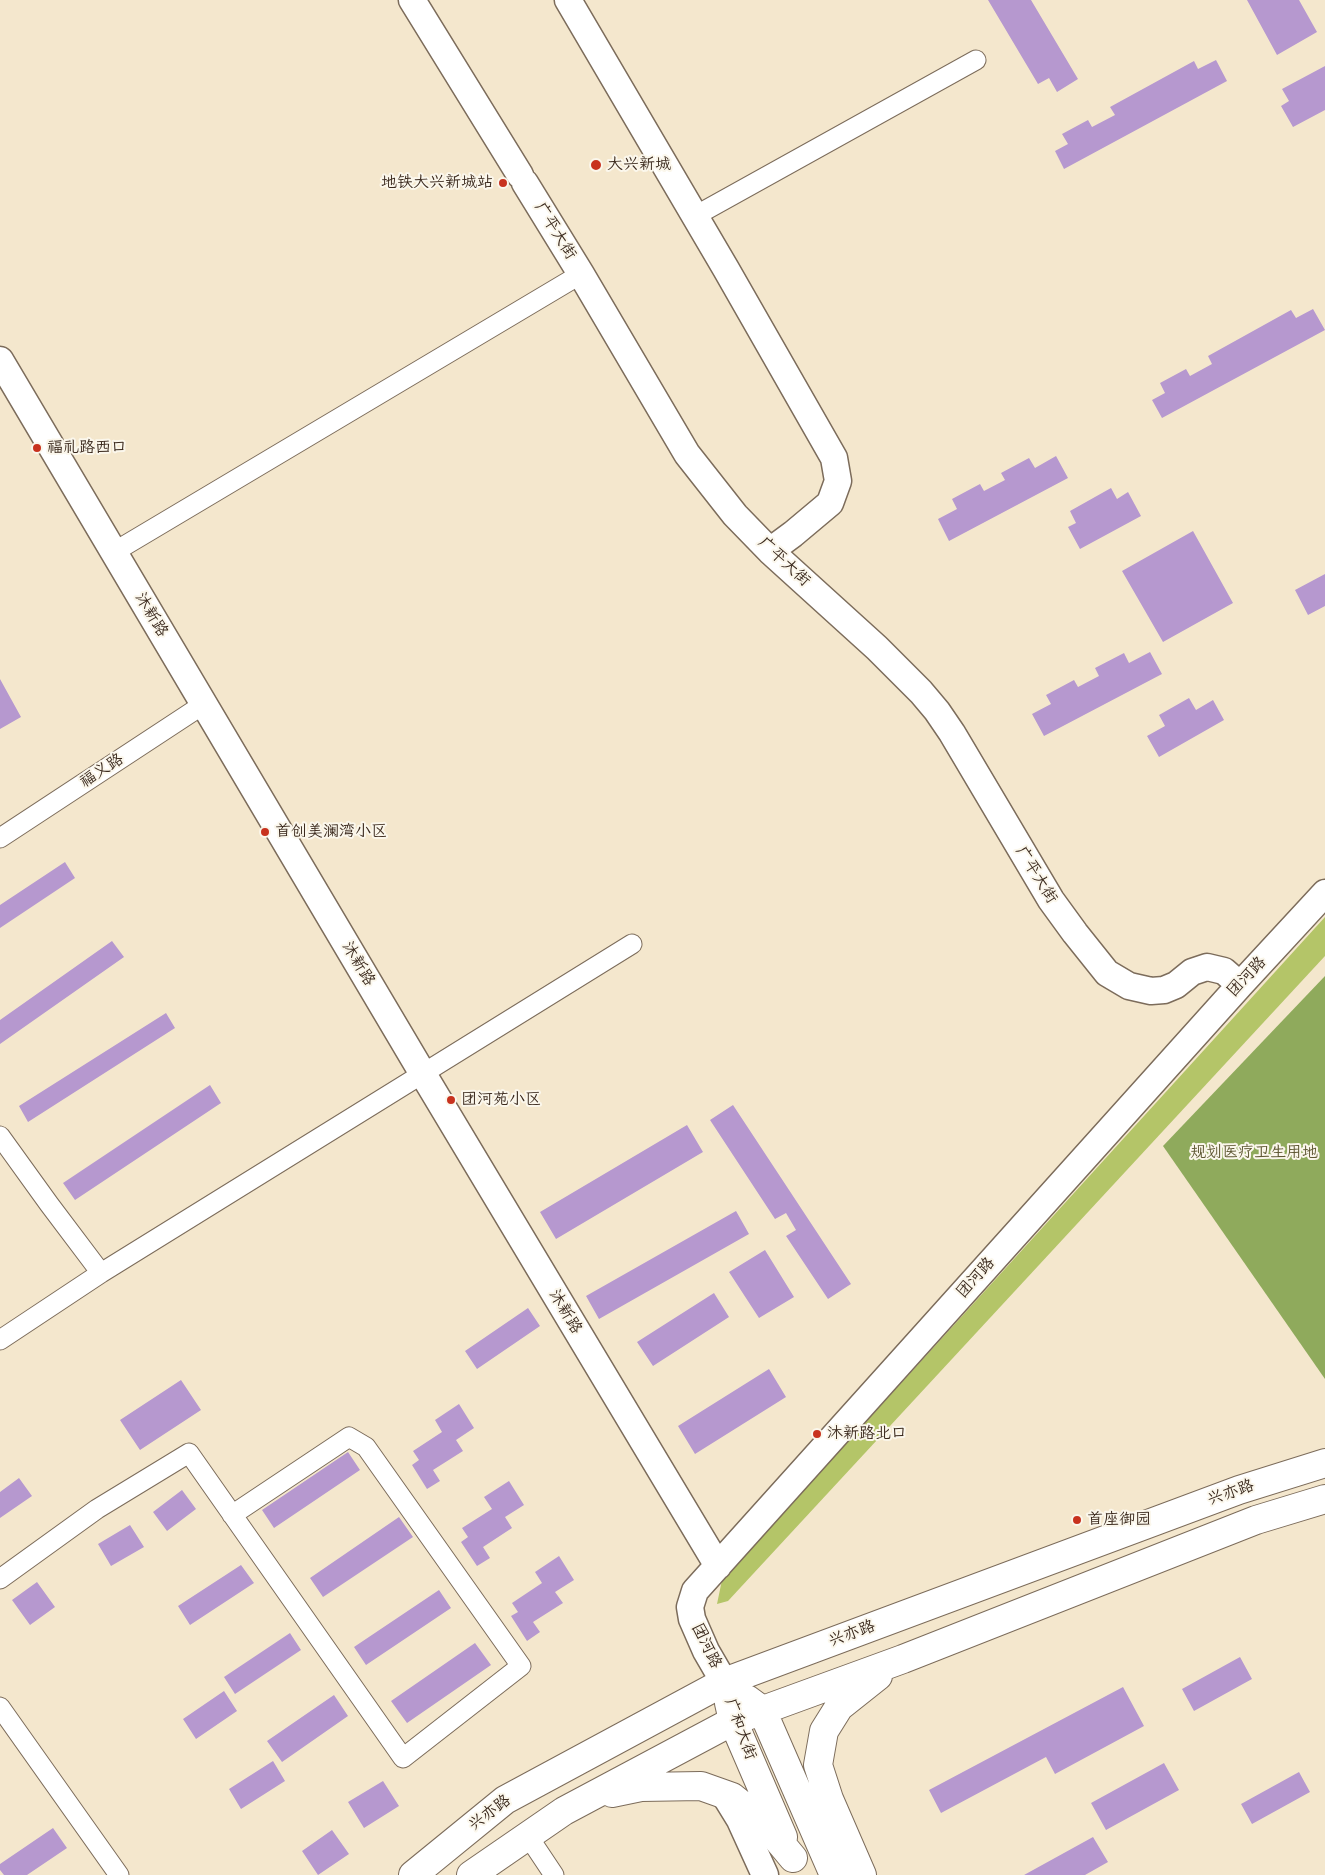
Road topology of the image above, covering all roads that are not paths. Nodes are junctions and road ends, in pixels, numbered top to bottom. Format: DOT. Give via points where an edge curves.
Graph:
graph roads {
  1 [pos="412,0"];
  2 [pos="568,0"];
  3 [pos="976,60"];
  4 [pos="695,216"];
  5 [pos="581,274"];
  6 [pos="0,360"];
  7 [pos="770,551"];
  8 [pos="114,552"];
  9 [pos="204,704"];
  10 [pos="0,838"];
  11 [pos="1325,893"];
  12 [pos="632,944"];
  13 [pos="1240,985"];
  14 [pos="423,1074"];
  15 [pos="0,1136"];
  16 [pos="101,1273"];
  17 [pos="0,1340"];
  18 [pos="1325,1463"];
  19 [pos="1325,1499"];
  20 [pos="232,1515"];
  21 [pos="718,1566"];
  22 [pos="0,1579"];
  23 [pos="903,1659"];
  24 [pos="724,1682"];
  25 [pos="0,1707"];
  26 [pos="762,1710"];
  27 [pos="733,1721"];
  28 [pos="724,1794"];
  29 [pos="586,1799"];
  30 [pos="528,1836"];
  31 [pos="796,1867"];
  32 [pos="119,1875"];
  33 [pos="413,1875"];
  34 [pos="471,1875"];
  35 [pos="554,1875"];
  36 [pos="765,1875"];
  37 [pos="834,1875"];
  38 [pos="862,1875"];
  1 -- 5 [label="street, 广平大街"];
  2 -- 4 [label="street"];
  3 -- 4 [label="street"];
  4 -- 7 [label="street" via="834,458 838,481 830,503"];
  5 -- 7 [label="street, 广平大街" via="686,454 735,515"];
  5 -- 8 [label="street"];
  6 -- 8 [label="street, 沐新路"];
  7 -- 13 [label="street, 广平大街" via="877,648 937,711 1051,900 1107,973 1129,986 1150,991 1176,985 1192,972 1207,966 1224,971"];
  8 -- 9 [label="street, 沐新路"];
  9 -- 10 [label="street, 福义路"];
  9 -- 14 [label="street, 沐新路"];
  11 -- 13 [label="street, 团河路"];
  12 -- 14 [label="street"];
  13 -- 21 [label="street, 团河路"];
  14 -- 16 [label="street"];
  14 -- 21 [label="street, 沐新路"];
  15 -- 16 [label="street"];
  16 -- 17 [label="street"];
  18 -- 24 [label="main road, 兴亦路" via="1238,1490"];
  19 -- 23 [label="main road, 兴亦路" via="1256,1520"];
  20 -- 20 [label="street" via="403,1758 521,1666 366,1446 349,1437"];
  20 -- 22 [label="street" via="189,1454 97,1509"];
  21 -- 24 [label="street, 团河路" via="695,1592 690,1607 706,1651"];
  23 -- 26 [label="main road, 兴亦路"];
  23 -- 38 [label="main road" via="839,1707 824,1731 818,1765 828,1799"];
  24 -- 26 [label="main road, 广和大街"];
  24 -- 27 [label="main road, 广和大街"];
  24 -- 33 [label="main road, 兴亦路" via="505,1800"];
  25 -- 32 [label="street"];
  26 -- 27 [label="main road, 兴亦路"];
  26 -- 37 [label="main road, 广和大街"];
  27 -- 29 [label="main road, 兴亦路"];
  27 -- 31 [label="main road, 广和大街"];
  28 -- 29 [label="main road" via="701,1786 640,1787"];
  28 -- 31 [label="main road" via="763,1822"];
  28 -- 36 [label="street" via="740,1820"];
  29 -- 30 [label="main road, 兴亦路"];
  30 -- 34 [label="main road, 兴亦路"];
  30 -- 35 [label="street"];
}
